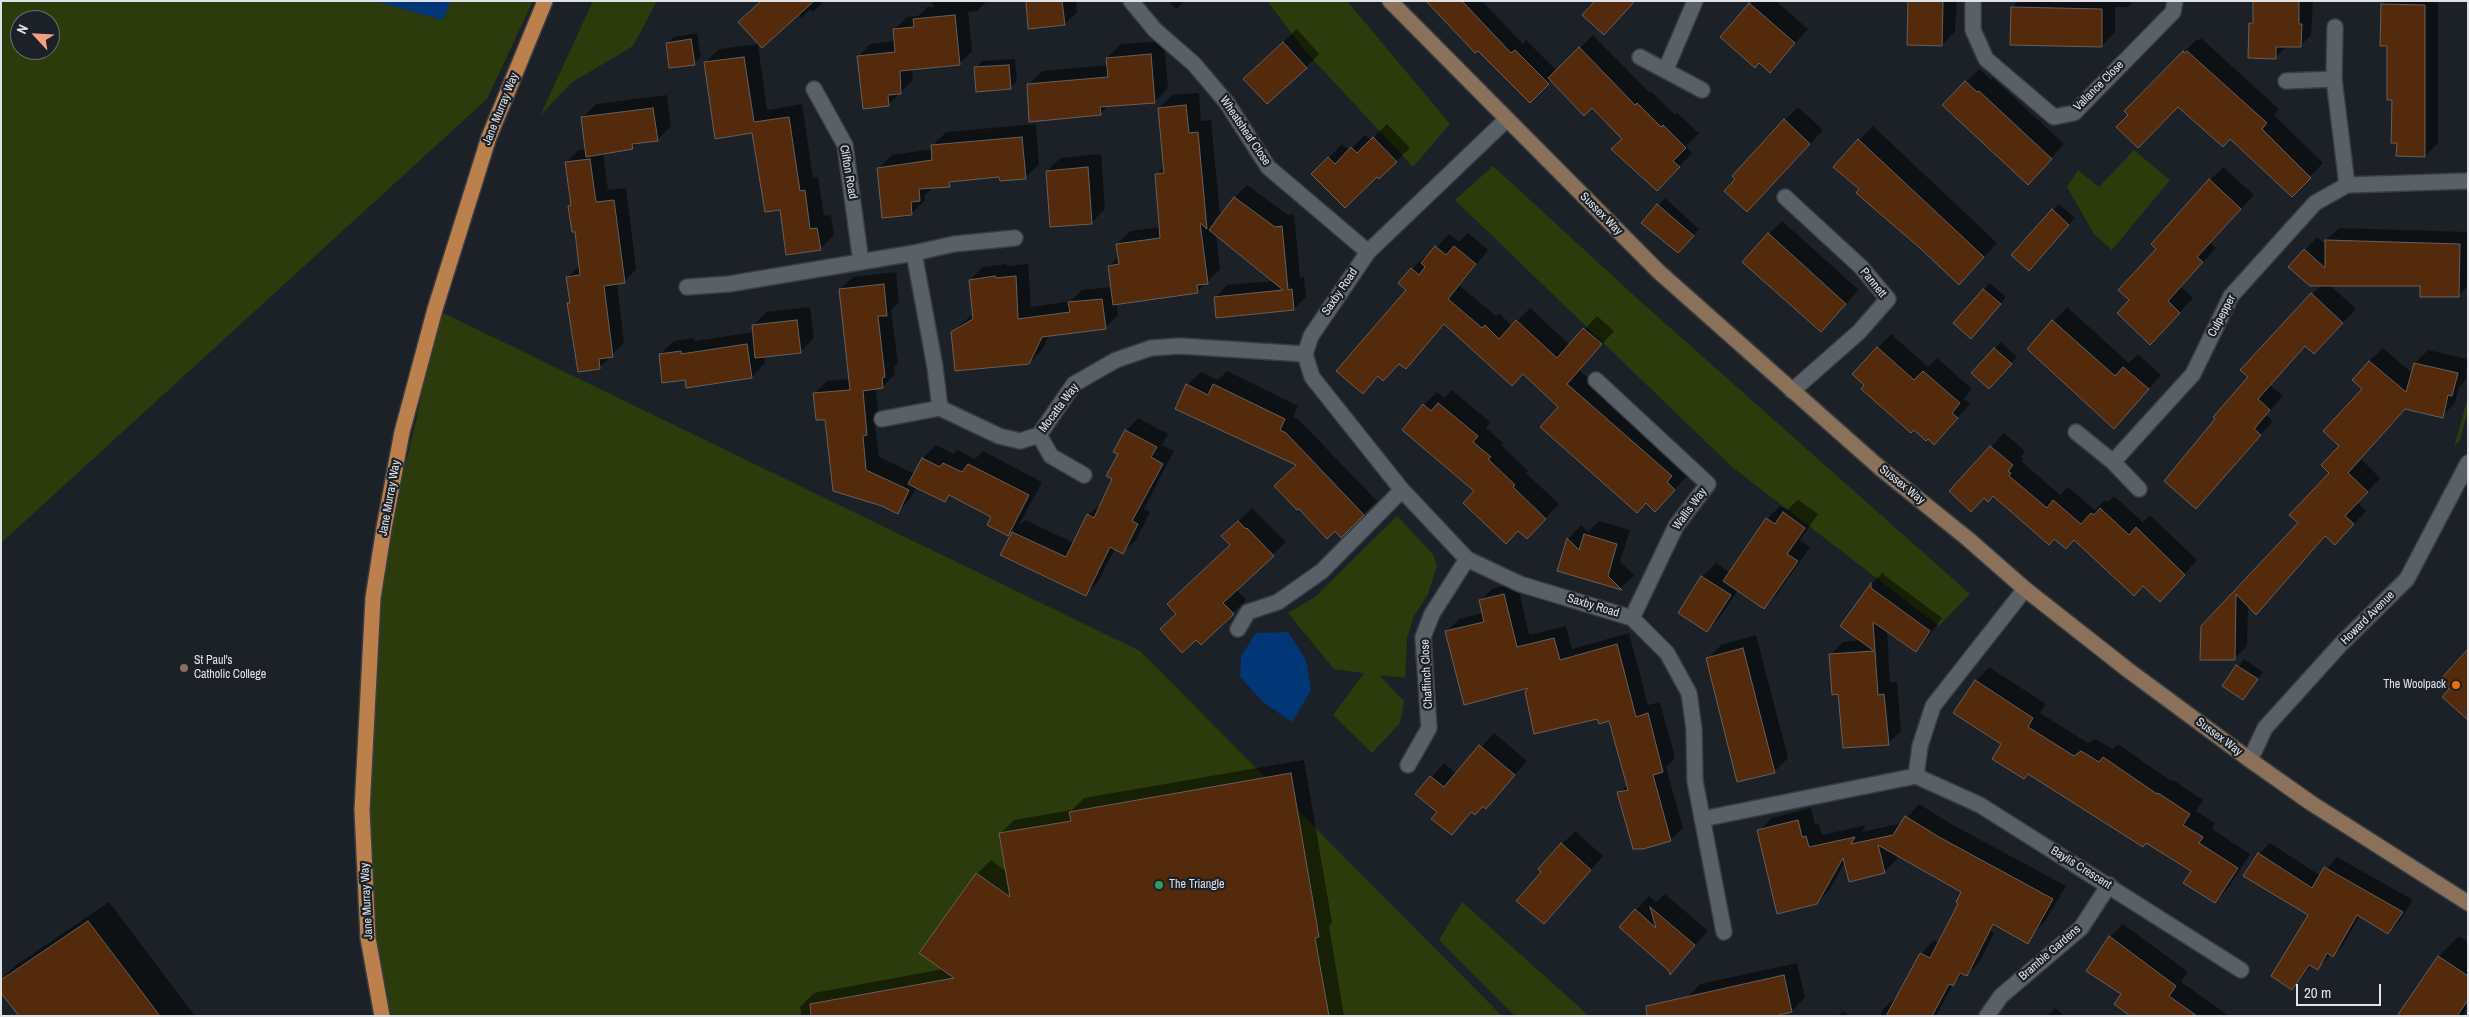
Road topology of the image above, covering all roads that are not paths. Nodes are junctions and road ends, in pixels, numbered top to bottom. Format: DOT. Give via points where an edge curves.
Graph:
graph roads {
  1 [pos="545,1"];
  2 [pos="1131,1"];
  3 [pos="1390,1"];
  4 [pos="1695,1"];
  5 [pos="1973,1"];
  6 [pos="2175,1"];
  7 [pos="2335,27"];
  8 [pos="1640,57"];
  9 [pos="1666,69"];
  10 [pos="2334,79"];
  11 [pos="2286,81"];
  12 [pos="814,89"];
  13 [pos="1702,90"];
  14 [pos="1507,119"];
  15 [pos="2468,181"];
  16 [pos="2347,184"];
  17 [pos="1784,197"];
  18 [pos="1016,238"];
  19 [pos="1368,252"];
  20 [pos="914,253"];
  21 [pos="862,262"];
  22 [pos="687,287"];
  23 [pos="1305,354"];
  24 [pos="1596,380"];
  25 [pos="1792,390"];
  26 [pos="940,408"];
  27 [pos="882,418"];
  28 [pos="2076,432"];
  29 [pos="1039,435"];
  30 [pos="2113,462"];
  31 [pos="2468,463"];
  32 [pos="1084,475"];
  33 [pos="2139,489"];
  34 [pos="1402,490"];
  35 [pos="1467,559"];
  36 [pos="2025,589"];
  37 [pos="1632,618"];
  38 [pos="1238,629"];
  39 [pos="2250,760"];
  40 [pos="1408,765"];
  41 [pos="1916,776"];
  42 [pos="1702,819"];
  43 [pos="2109,885"];
  44 [pos="2468,902"];
  45 [pos="1724,932"];
  46 [pos="2241,970"];
  47 [pos="382,1016"];
  48 [pos="1987,1016"];
  1 -- 47 [label="main road, Jane Murray Way" via="489,137 435,309 402,432 384,528 373,598 362,810 368,938"];
  2 -- 19 [label="street, Wheatsheaf Close" via="1155,30 1194,64 1227,103 1268,167"];
  3 -- 14 [label="street, Sussex Way"];
  4 -- 9 [label="street"];
  5 -- 6 [label="street, Vallance Close" via="1973,30 1986,59 2054,117 2074,112 2173,12"];
  7 -- 10 [label="street"];
  8 -- 9 [label="street"];
  9 -- 13 [label="street"];
  10 -- 11 [label="street"];
  10 -- 16 [label="street"];
  12 -- 21 [label="street, Clifton Road" via="845,145"];
  14 -- 19 [label="street, Saxby Road"];
  14 -- 25 [label="street, Sussex Way" via="1659,272"];
  15 -- 16 [label="street, Culpepper"];
  16 -- 30 [label="street, Culpepper" via="2315,203 2231,296 2193,374"];
  17 -- 25 [label="street, Pannett" via="1861,267 1888,299 1859,332"];
  18 -- 20 [label="street" via="954,244"];
  19 -- 23 [label="street, Saxby Road" via="1311,336"];
  20 -- 21 [label="street"];
  20 -- 26 [label="street" via="936,367"];
  21 -- 22 [label="street" via="729,284"];
  23 -- 29 [label="street, Mocatta Way" via="1180,346 1152,348 1116,360 1074,384"];
  23 -- 34 [label="street, Saxby Road" via="1312,377"];
  24 -- 37 [label="street, Wallis Way" via="1708,484 1676,526"];
  25 -- 36 [label="street, Sussex Way"];
  26 -- 27 [label="street"];
  26 -- 29 [label="street, Mocatta Way" via="999,436 1020,441"];
  28 -- 30 [label="street"];
  29 -- 32 [label="street" via="1051,456"];
  30 -- 33 [label="street"];
  31 -- 39 [label="street, Howard Avenue" via="2407,579 2341,644 2265,728"];
  34 -- 35 [label="street, Saxby Road"];
  34 -- 38 [label="street" via="1322,571 1278,602 1248,612"];
  35 -- 37 [label="street, Saxby Road" via="1520,584"];
  35 -- 40 [label="street, Chaffinch Close" via="1432,614 1423,637 1429,728"];
  36 -- 39 [label="street, Sussex Way"];
  36 -- 41 [label="street" via="1934,706 1920,746"];
  37 -- 42 [label="street, Saxby Road" via="1667,653 1689,693 1694,729 1695,780"];
  39 -- 44 [label="street, Sussex Way" via="2311,803"];
  41 -- 42 [label="street"];
  41 -- 43 [label="street, Baylis Crescent" via="1980,805"];
  42 -- 45 [label="street, Saxby Road"];
  43 -- 46 [label="street, Baylis Crescent"];
  43 -- 48 [label="street, Bramble Gardens" via="2081,928 2001,996"];
}
